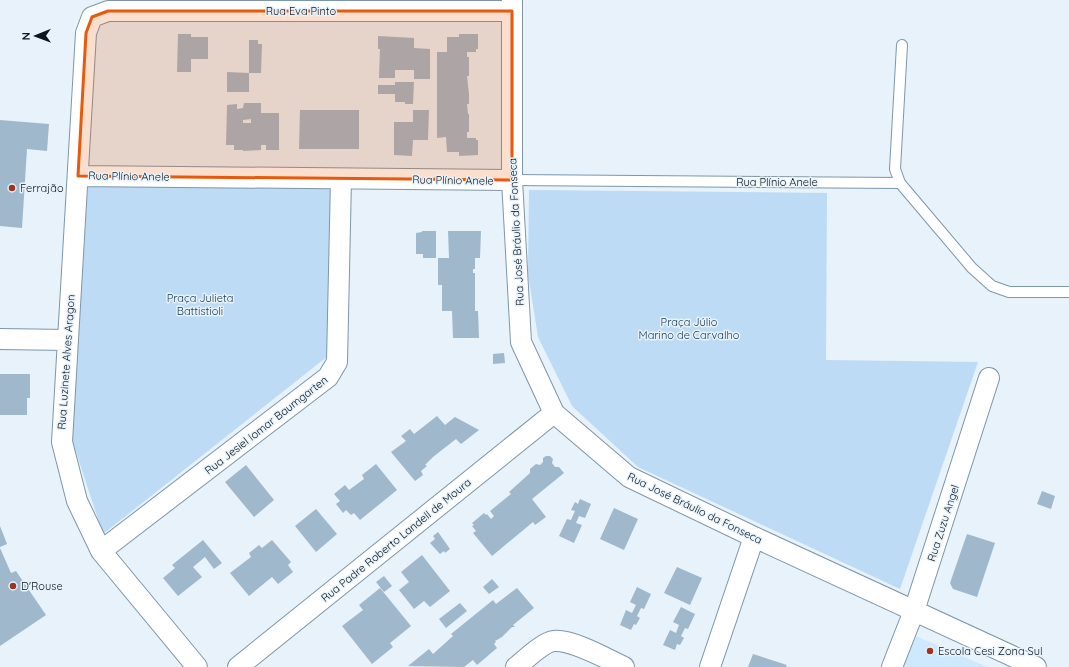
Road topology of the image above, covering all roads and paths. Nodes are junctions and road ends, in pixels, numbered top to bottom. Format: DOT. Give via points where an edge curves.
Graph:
graph roads {
  1 [pos="512,6"];
  2 [pos="92,18"];
  3 [pos="902,45"];
  4 [pos="78,176"];
  5 [pos="341,179"];
  6 [pos="512,180"];
  7 [pos="900,183"];
  8 [pos="1069,292"];
  9 [pos="0,339"];
  10 [pos="68,340"];
  11 [pos="989,378"];
  12 [pos="554,413"];
  13 [pos="754,537"];
  14 [pos="101,551"];
  15 [pos="914,611"];
  16 [pos="197,667"];
  17 [pos="238,667"];
  18 [pos="516,667"];
  19 [pos="624,667"];
  20 [pos="710,667"];
  21 [pos="892,667"];
  22 [pos="1036,667"];
  1 -- 2 [label="street, Rua Eva Pinto" via="108,10"];
  1 -- 6 [label="street, Rua José Bráulio da Fonseca"];
  2 -- 4 [label="street, Rua Luzinete Alves Aragon" via="86,33"];
  3 -- 7 [label="lane" via="895,169"];
  4 -- 5 [label="street, Rua Plínio Anele"];
  4 -- 10 [label="street, Rua Luzinete Alves Aragon"];
  5 -- 6 [label="street, Rua Plínio Anele"];
  5 -- 14 [label="street, Rua Jesiel Iomar Baumgarten" via="337,362 328,377"];
  6 -- 7 [label="lane, Rua Plínio Anele"];
  6 -- 12 [label="street, Rua José Bráulio da Fonseca" via="521,342"];
  7 -- 8 [label="lane" via="972,268 992,286 1009,292"];
  9 -- 10 [label="street"];
  10 -- 14 [label="street, Rua Luzinete Alves Aragon" via="62,442 77,501"];
  11 -- 15 [label="street, Rua Zuzu Angel"];
  12 -- 13 [label="street, Rua José Bráulio da Fonseca" via="629,477"];
  12 -- 17 [label="street, Rua Padre Roberto Landell de Moura"];
  13 -- 15 [label="street, Rua José Bráulio da Fonseca"];
  13 -- 20 [label="street"];
  14 -- 16 [label="street, Rua Luzinete Alves Aragon"];
  15 -- 21 [label="street, Rua Zuzu Angel"];
  15 -- 22 [label="street, Rua José Bráulio da Fonseca"];
  18 -- 19 [label="street" via="539,648 554,641 571,643"];
}
